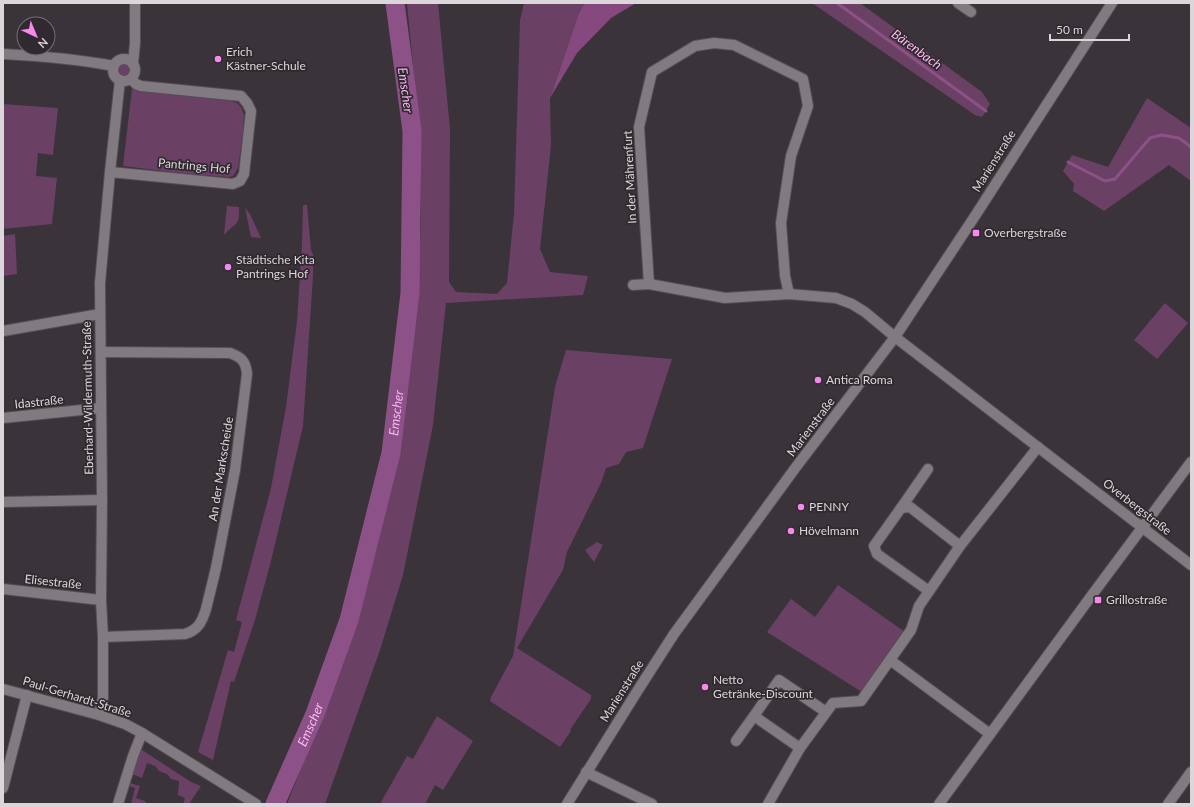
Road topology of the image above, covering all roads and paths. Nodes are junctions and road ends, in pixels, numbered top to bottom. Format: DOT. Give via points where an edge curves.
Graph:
graph roads {
  1 [pos="135,3"];
  2 [pos="958,3"];
  3 [pos="1112,3"];
  4 [pos="971,12"];
  5 [pos="3,54"];
  6 [pos="132,64"];
  7 [pos="114,66"];
  8 [pos="131,79"];
  9 [pos="120,80"];
  10 [pos="110,172"];
  11 [pos="649,284"];
  12 [pos="633,285"];
  13 [pos="789,294"];
  14 [pos="100,314"];
  15 [pos="3,331"];
  16 [pos="895,337"];
  17 [pos="100,352"];
  18 [pos="101,408"];
  19 [pos="3,418"];
  20 [pos="1038,448"];
  21 [pos="1191,462"];
  22 [pos="928,469"];
  23 [pos="102,500"];
  24 [pos="3,502"];
  25 [pos="901,508"];
  26 [pos="1142,528"];
  27 [pos="960,546"];
  28 [pos="1191,566"];
  29 [pos="3,589"];
  30 [pos="929,591"];
  31 [pos="101,600"];
  32 [pos="103,637"];
  33 [pos="890,660"];
  34 [pos="3,689"];
  35 [pos="27,695"];
  36 [pos="826,712"];
  37 [pos="99,715"];
  38 [pos="754,716"];
  39 [pos="142,733"];
  40 [pos="990,734"];
  41 [pos="736,741"];
  42 [pos="800,748"];
  43 [pos="586,772"];
  44 [pos="1191,772"];
  45 [pos="3,788"];
  46 [pos="118,804"];
  47 [pos="256,804"];
  48 [pos="567,804"];
  49 [pos="652,804"];
  50 [pos="768,804"];
  51 [pos="939,804"];
  52 [pos="1168,804"];
  1 -- 6 [label="street"];
  2 -- 4 [label="street"];
  3 -- 16 [label="street, Marienstraße"];
  5 -- 7 [label="street" via="41,56"];
  6 -- 7 [label="street" via="128,60 123,60"];
  6 -- 8 [label="street" via="135,69"];
  7 -- 9 [label="street" via="114,74"];
  8 -- 9 [label="street"];
  8 -- 10 [label="street, Pantrings Hof" via="141,86 241,96 251,111 244,174 240,181 233,184"];
  9 -- 10 [label="street, Eberhard-Wildermuth-Straße"];
  10 -- 14 [label="street, Eberhard-Wildermuth-Straße" via="100,283"];
  11 -- 12 [label="street"];
  11 -- 13 [label="street" via="725,298"];
  11 -- 13 [label="street, In der Mährenfurt" via="639,127 652,72 695,46 714,43 734,45 803,79 808,106 790,156 781,223"];
  13 -- 16 [label="street" via="836,298 852,304"];
  14 -- 15 [label="street"];
  14 -- 17 [label="street, Eberhard-Wildermuth-Straße"];
  16 -- 20 [label="street, Overbergstraße"];
  16 -- 43 [label="street, Marienstraße" via="674,634"];
  17 -- 18 [label="street, Eberhard-Wildermuth-Straße"];
  17 -- 32 [label="street, An der Markscheide" via="230,353 243,360 247,367 228,509 206,609 200,625 185,634"];
  18 -- 19 [label="street, Idastraße"];
  18 -- 23 [label="street, Eberhard-Wildermuth-Straße"];
  20 -- 26 [label="street, Overbergstraße"];
  20 -- 27 [label="street"];
  21 -- 26 [label="street"];
  22 -- 25 [label="street"];
  23 -- 24 [label="street"];
  23 -- 31 [label="street, Eberhard-Wildermuth-Straße"];
  25 -- 27 [label="street" via="910,507"];
  25 -- 30 [label="street" via="874,546 878,554"];
  26 -- 28 [label="street, Overbergstraße"];
  26 -- 40 [label="street"];
  27 -- 30 [label="street"];
  29 -- 31 [label="street, Elisestraße"];
  30 -- 33 [label="street" via="919,606 911,630"];
  31 -- 32 [label="street, Eberhard-Wildermuth-Straße"];
  32 -- 37 [label="street, Eberhard-Wildermuth-Straße" via="103,698"];
  33 -- 36 [label="street" via="861,701 833,703"];
  33 -- 40 [label="street"];
  34 -- 35 [label="street, Paul-Gerhardt-Straße"];
  35 -- 37 [label="street, Paul-Gerhardt-Straße"];
  35 -- 45 [label="street"];
  36 -- 38 [label="street" via="779,680"];
  36 -- 42 [label="street"];
  37 -- 39 [label="street, Paul-Gerhardt-Straße"];
  38 -- 41 [label="street"];
  38 -- 42 [label="street"];
  39 -- 46 [label="street"];
  39 -- 47 [label="street, Paul-Gerhardt-Straße"];
  40 -- 51 [label="street"];
  42 -- 50 [label="street"];
  43 -- 48 [label="street, Marienstraße"];
  43 -- 49 [label="street"];
  44 -- 52 [label="street"];
}
